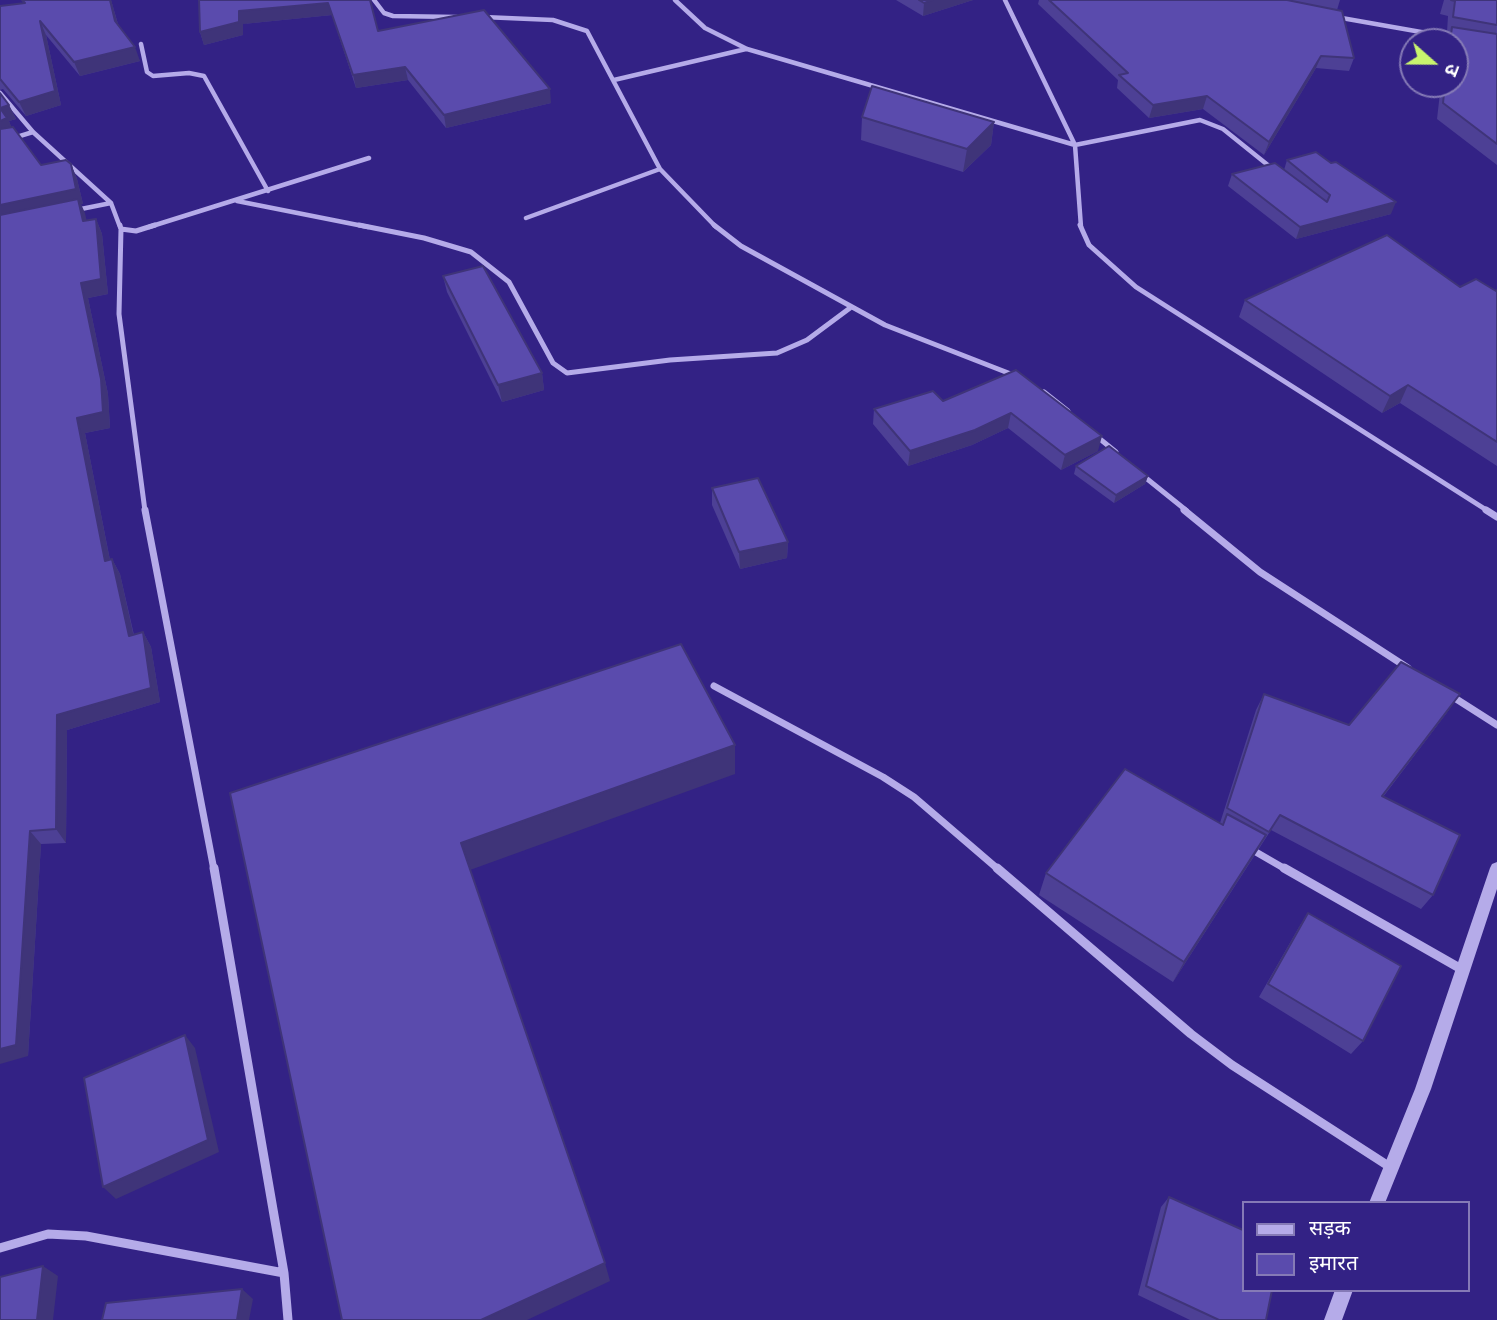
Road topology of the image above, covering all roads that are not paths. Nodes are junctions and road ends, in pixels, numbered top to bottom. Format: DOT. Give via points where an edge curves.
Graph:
graph roads {
  1 [pos="374,0"];
  2 [pos="676,0"];
  3 [pos="1005,0"];
  4 [pos="1328,16"];
  5 [pos="1400,28"];
  6 [pos="141,44"];
  7 [pos="747,49"];
  8 [pos="614,80"];
  9 [pos="0,93"];
  10 [pos="33,132"];
  11 [pos="0,142"];
  12 [pos="1074,145"];
  13 [pos="369,158"];
  14 [pos="660,169"];
  15 [pos="1282,177"];
  16 [pos="268,191"];
  17 [pos="237,201"];
  18 [pos="111,203"];
  19 [pos="74,210"];
  20 [pos="526,218"];
  21 [pos="121,229"];
  22 [pos="850,308"];
  23 [pos="1023,380"];
  24 [pos="1032,384"];
  25 [pos="1078,420"];
  26 [pos="1088,429"];
  27 [pos="1120,456"];
  28 [pos="1130,465"];
  29 [pos="1497,517"];
  30 [pos="1416,673"];
  31 [pos="714,686"];
  32 [pos="1439,688"];
  33 [pos="1497,725"];
  34 [pos="1240,843"];
  35 [pos="1497,868"];
  36 [pos="1464,971"];
  37 [pos="1391,1167"];
  38 [pos="1378,1201"];
  39 [pos="0,1248"];
  40 [pos="284,1273"];
  41 [pos="1344,1292"];
  42 [pos="288,1320"];
  43 [pos="1333,1320"];
  1 -- 8 [label="street" via="384,13 393,16 542,19 578,26 592,38"];
  2 -- 7 [label="street" via="705,27"];
  3 -- 12 [label="street"];
  4 -- 5 [label="street"];
  6 -- 16 [label="street" via="153,76 204,76"];
  7 -- 8 [label="street"];
  7 -- 12 [label="street"];
  8 -- 14 [label="street"];
  9 -- 10 [label="street"];
  10 -- 11 [label="street"];
  10 -- 18 [label="street"];
  12 -- 15 [label="street" via="1200,120 1223,129"];
  12 -- 29 [label="street" via="1082,233 1110,266 1148,295"];
  13 -- 16 [label="street"];
  14 -- 20 [label="street"];
  14 -- 22 [label="street" via="718,229 741,246"];
  16 -- 17 [label="street"];
  17 -- 21 [label="street" via="154,228"];
  17 -- 22 [label="street" via="424,238 471,252 509,282 553,363 567,373 777,353 807,340"];
  18 -- 19 [label="street"];
  18 -- 21 [label="street"];
  21 -- 40 [label="street" via="119,314 146,521 225,925"];
  22 -- 23 [label="street"];
  24 -- 25 [label="street"];
  26 -- 27 [label="street"];
  28 -- 30 [label="street" via="1260,572"];
  31 -- 37 [label="street" via="914,797 1191,1034"];
  32 -- 33 [label="street"];
  34 -- 36 [label="street"];
  35 -- 36 [label="street"];
  36 -- 37 [label="street"];
  37 -- 38 [label="street"];
  39 -- 40 [label="street" via="48,1234 86,1236"];
  40 -- 42 [label="street"];
  41 -- 43 [label="street"];
}
